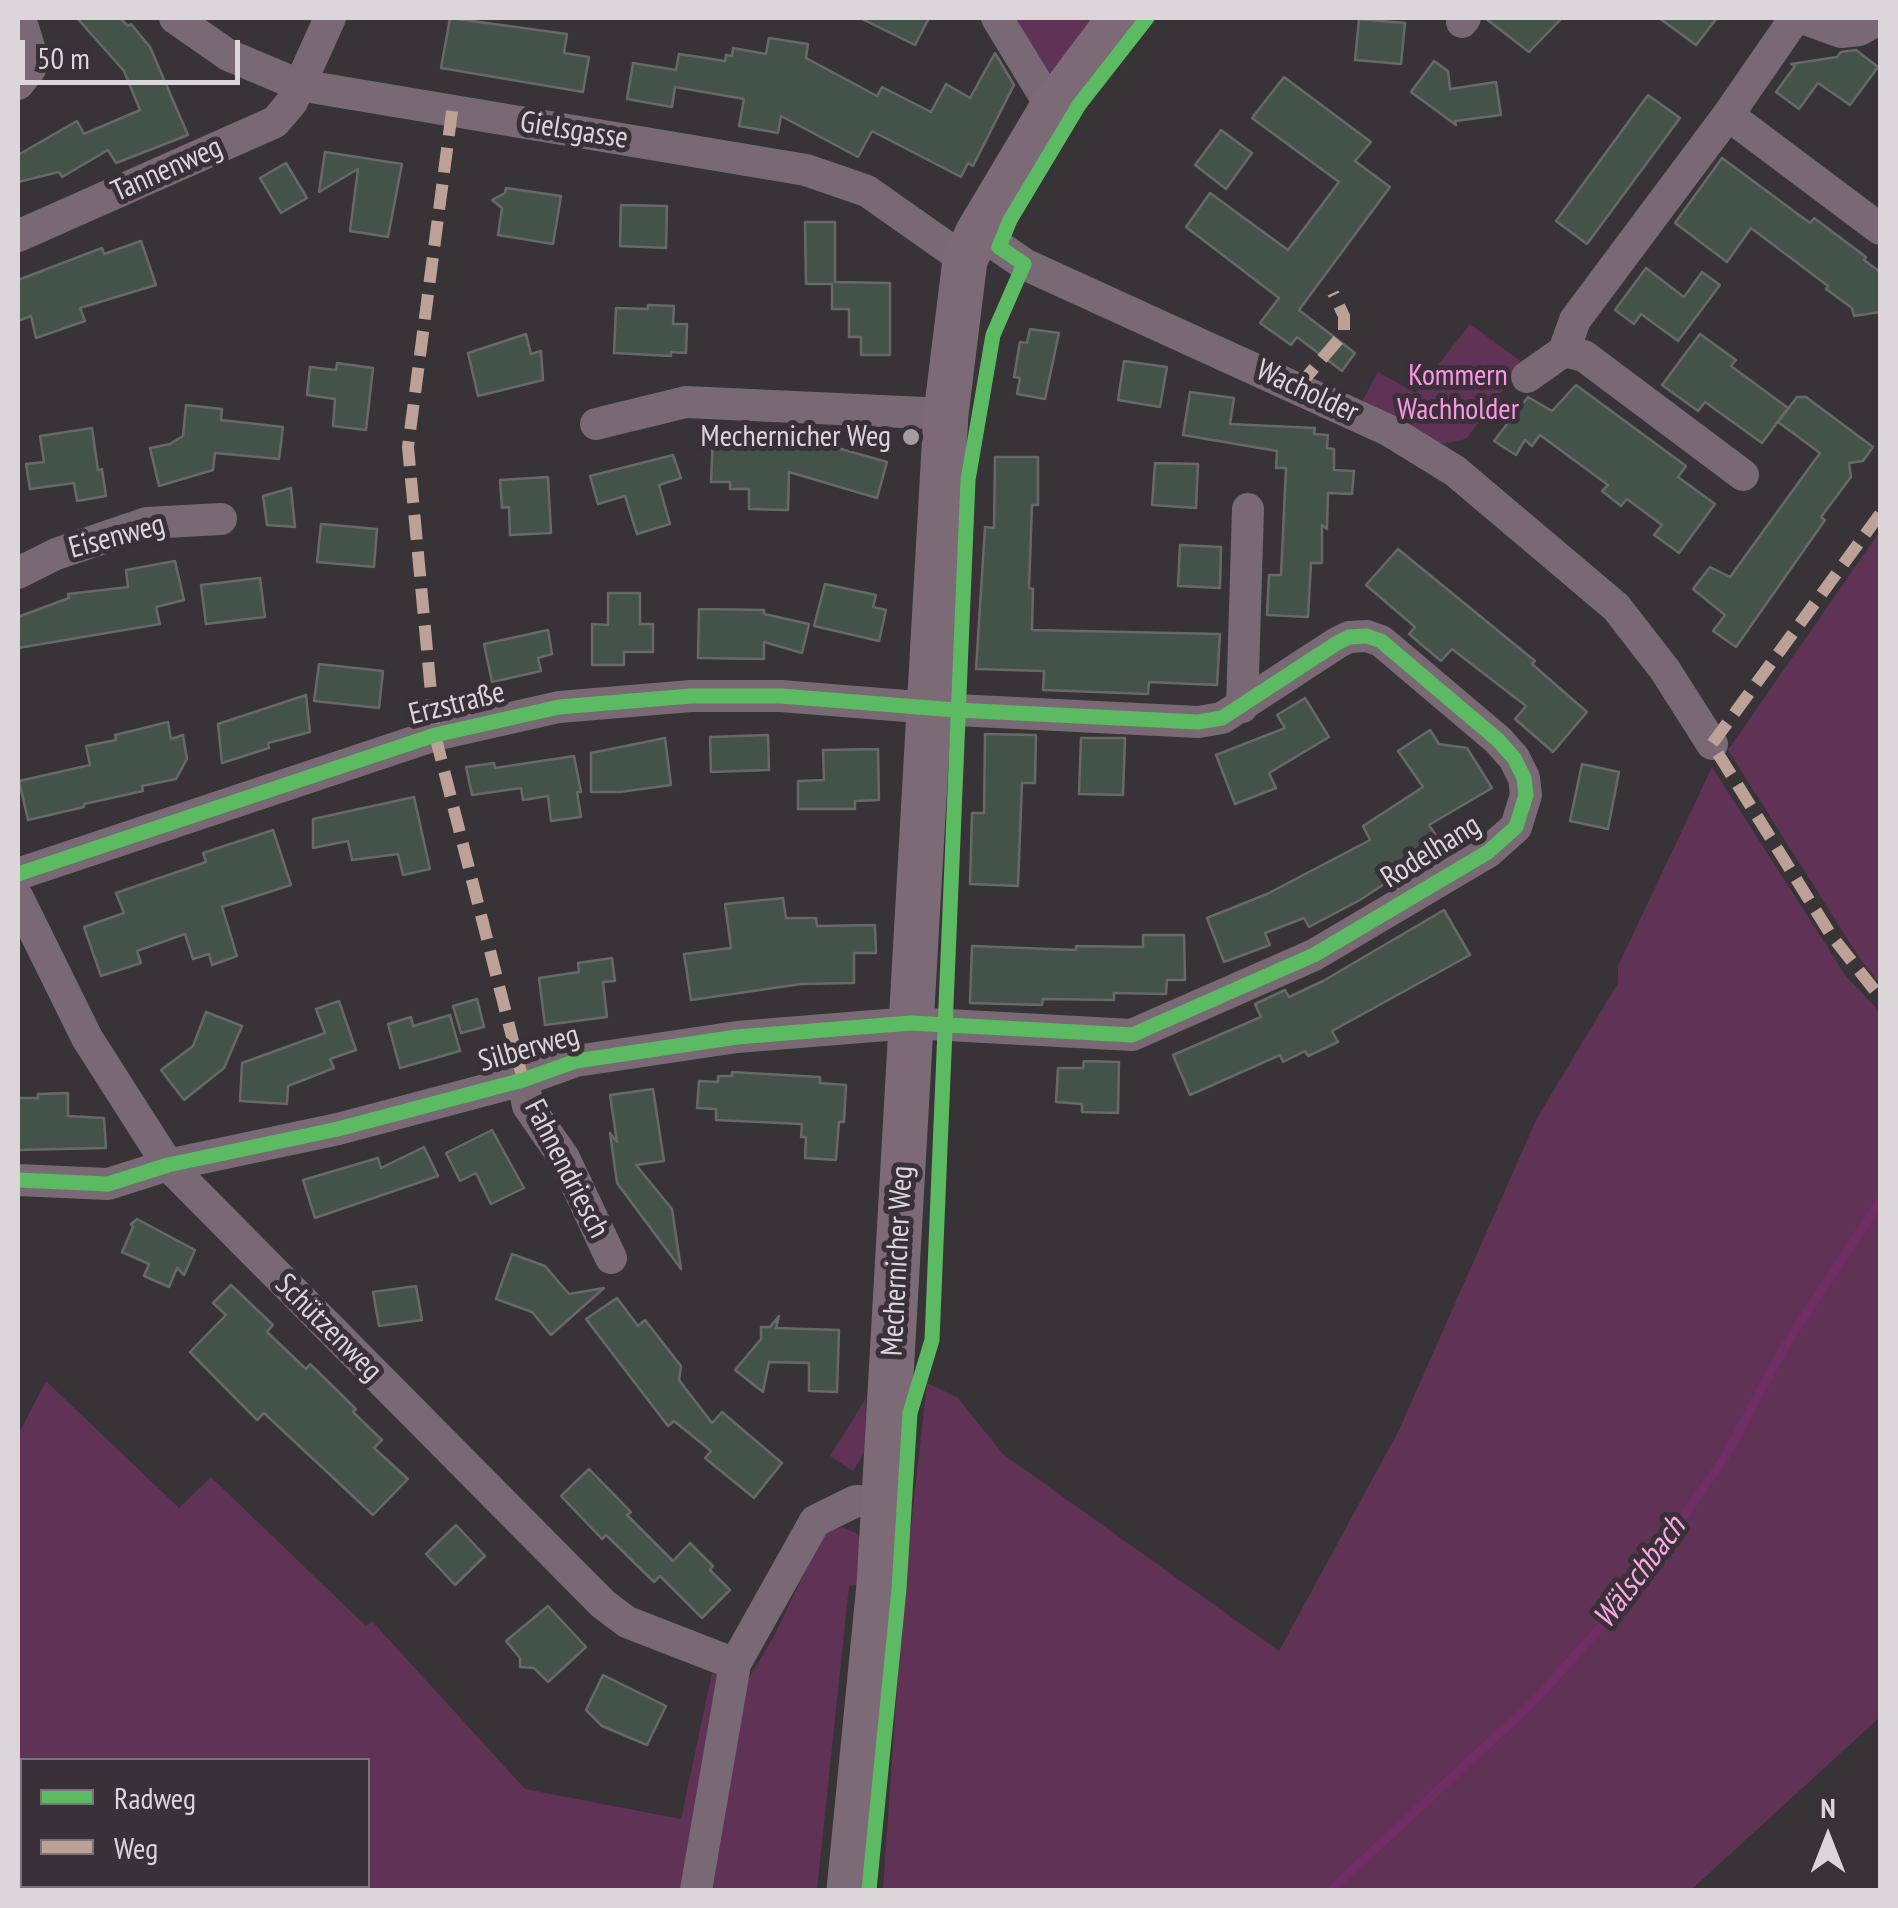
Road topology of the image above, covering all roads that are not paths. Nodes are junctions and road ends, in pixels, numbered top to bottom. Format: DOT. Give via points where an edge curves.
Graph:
graph roads {
  1 [pos="20,18"];
  2 [pos="175,18"];
  3 [pos="330,18"];
  4 [pos="997,18"];
  5 [pos="1120,18"];
  6 [pos="1799,18"];
  7 [pos="1880,18"];
  8 [pos="18,84"];
  9 [pos="299,86"];
  10 [pos="1052,108"];
  11 [pos="1728,115"];
  12 [pos="1880,229"];
  13 [pos="18,236"];
  14 [pos="972,246"];
  15 [pos="1564,350"];
  16 [pos="1527,378"];
  17 [pos="946,414"];
  18 [pos="596,424"];
  19 [pos="1743,475"];
  20 [pos="1248,509"];
  21 [pos="222,519"];
  22 [pos="18,573"];
  23 [pos="1242,707"];
  24 [pos="929,708"];
  25 [pos="1712,744"];
  26 [pos="18,874"];
  27 [pos="18,898"];
  28 [pos="911,1023"];
  29 [pos="523,1080"];
  30 [pos="168,1165"];
  31 [pos="18,1180"];
  32 [pos="611,1258"];
  33 [pos="884,1502"];
  34 [pos="734,1664"];
  35 [pos="696,1890"];
  36 [pos="849,1890"];
  1 -- 8 [label="street" via="30,69"];
  2 -- 9 [label="street, Gielsgasse" via="228,55"];
  3 -- 9 [label="street, Tannenweg"];
  4 -- 10 [label="street"];
  5 -- 10 [label="street, Mechernicher Weg"];
  6 -- 7 [label="street" via="1841,32"];
  6 -- 11 [label="street"];
  9 -- 13 [label="street, Tannenweg" via="275,122"];
  9 -- 14 [label="street, Gielsgasse" via="806,170 866,191"];
  10 -- 14 [label="street, Mechernicher Weg"];
  11 -- 12 [label="street"];
  11 -- 15 [label="street" via="1575,320"];
  14 -- 17 [label="street, Mechernicher Weg"];
  14 -- 25 [label="street, Wacholder" via="1375,424 1455,471 1616,607"];
  15 -- 16 [label="street"];
  15 -- 19 [label="street" via="1584,356"];
  17 -- 18 [label="street" via="686,402"];
  17 -- 24 [label="street, Mechernicher Weg"];
  20 -- 23 [label="street"];
  21 -- 22 [label="street, Eisenweg" via="147,523"];
  23 -- 24 [label="street, Rodelhang" via="1198,722"];
  23 -- 28 [label="street, Rodelhang" via="1349,637 1381,641 1514,758 1524,778 1522,812 1488,852 1314,955 1132,1035"];
  24 -- 26 [label="street, Erzstraße" via="781,696 559,707 435,734"];
  24 -- 28 [label="street, Mechernicher Weg"];
  27 -- 30 [label="street, Schützenweg" via="87,1038"];
  28 -- 29 [label="street, Silberweg" via="737,1037 576,1061"];
  28 -- 33 [label="street, Mechernicher Weg"];
  29 -- 30 [label="street, Silberweg"];
  29 -- 32 [label="street, Fahnendriesch" via="528,1106 564,1158"];
  30 -- 31 [label="street, Silberweg" via="108,1184"];
  30 -- 34 [label="street, Schützenweg" via="603,1604 626,1622"];
  33 -- 34 [label="street" via="856,1501 816,1520"];
  33 -- 36 [label="street, Mechernicher Weg"];
  34 -- 35 [label="street"];
}
